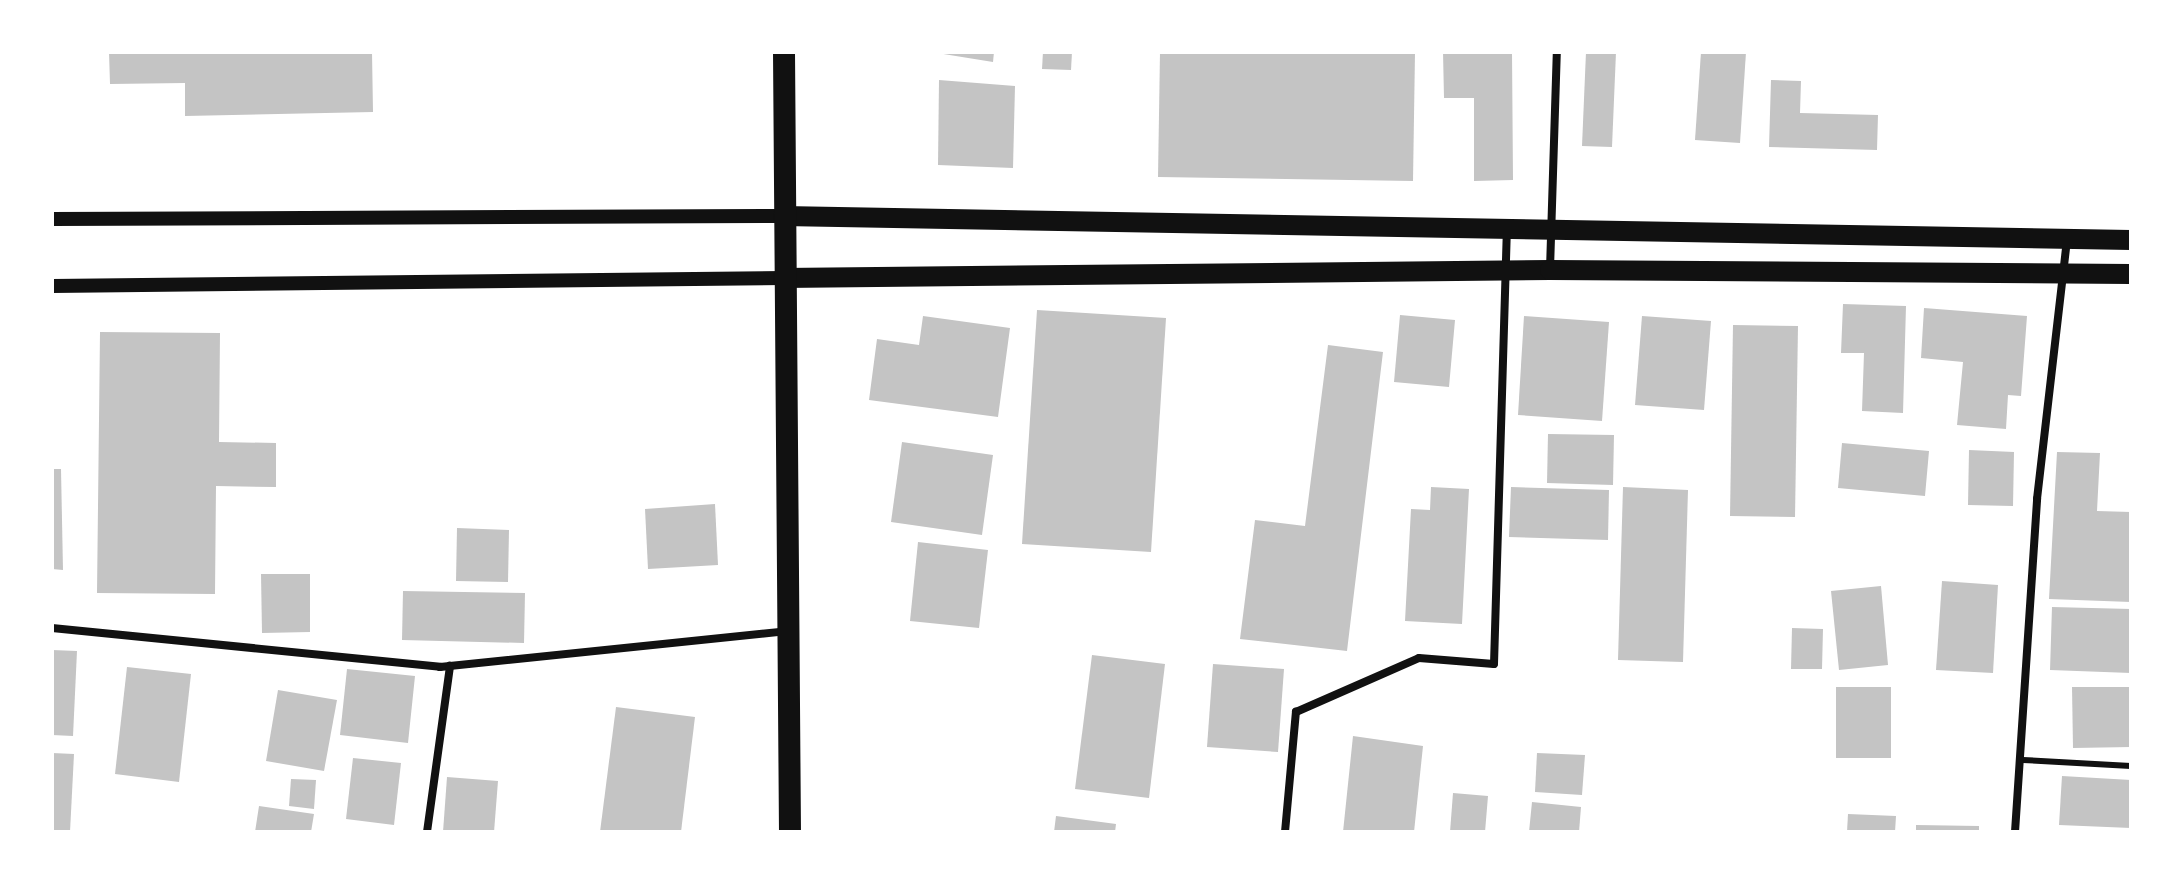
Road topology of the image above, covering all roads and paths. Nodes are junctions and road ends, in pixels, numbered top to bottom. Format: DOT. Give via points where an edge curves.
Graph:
graph roads {
  1 [pos="784,52"];
  2 [pos="1557,52"];
  3 [pos="783,216"];
  4 [pos="52,219"];
  5 [pos="1551,230"];
  6 [pos="1507,231"];
  7 [pos="2067,239"];
  8 [pos="2131,240"];
  9 [pos="1505,270"];
  10 [pos="1550,270"];
  11 [pos="2063,274"];
  12 [pos="2131,274"];
  13 [pos="783,278"];
  14 [pos="52,286"];
  15 [pos="52,628"];
  16 [pos="791,630"];
  17 [pos="450,666"];
  18 [pos="2023,760"];
  19 [pos="2131,766"];
  20 [pos="427,832"];
  21 [pos="790,832"];
  22 [pos="1285,832"];
  23 [pos="2015,832"];
  1 -- 3 [label="highway"];
  2 -- 5 [label="street"];
  3 -- 4 [label="street"];
  3 -- 6 [label="main road"];
  3 -- 13 [label="highway"];
  5 -- 6 [label="main road"];
  5 -- 7 [label="main road"];
  5 -- 10 [label="street"];
  6 -- 9 [label="street"];
  7 -- 8 [label="main road"];
  7 -- 11 [label="street"];
  9 -- 10 [label="main road"];
  9 -- 13 [label="main road"];
  9 -- 22 [label="street" via="1494,664 1419,658 1296,712"];
  10 -- 11 [label="main road"];
  11 -- 12 [label="main road"];
  11 -- 18 [label="street" via="2037,499"];
  13 -- 14 [label="street"];
  13 -- 16 [label="highway"];
  15 -- 17 [label="street"];
  16 -- 17 [label="street"];
  16 -- 21 [label="highway"];
  17 -- 20 [label="street"];
  18 -- 19 [label="lane"];
  18 -- 23 [label="street"];
}
